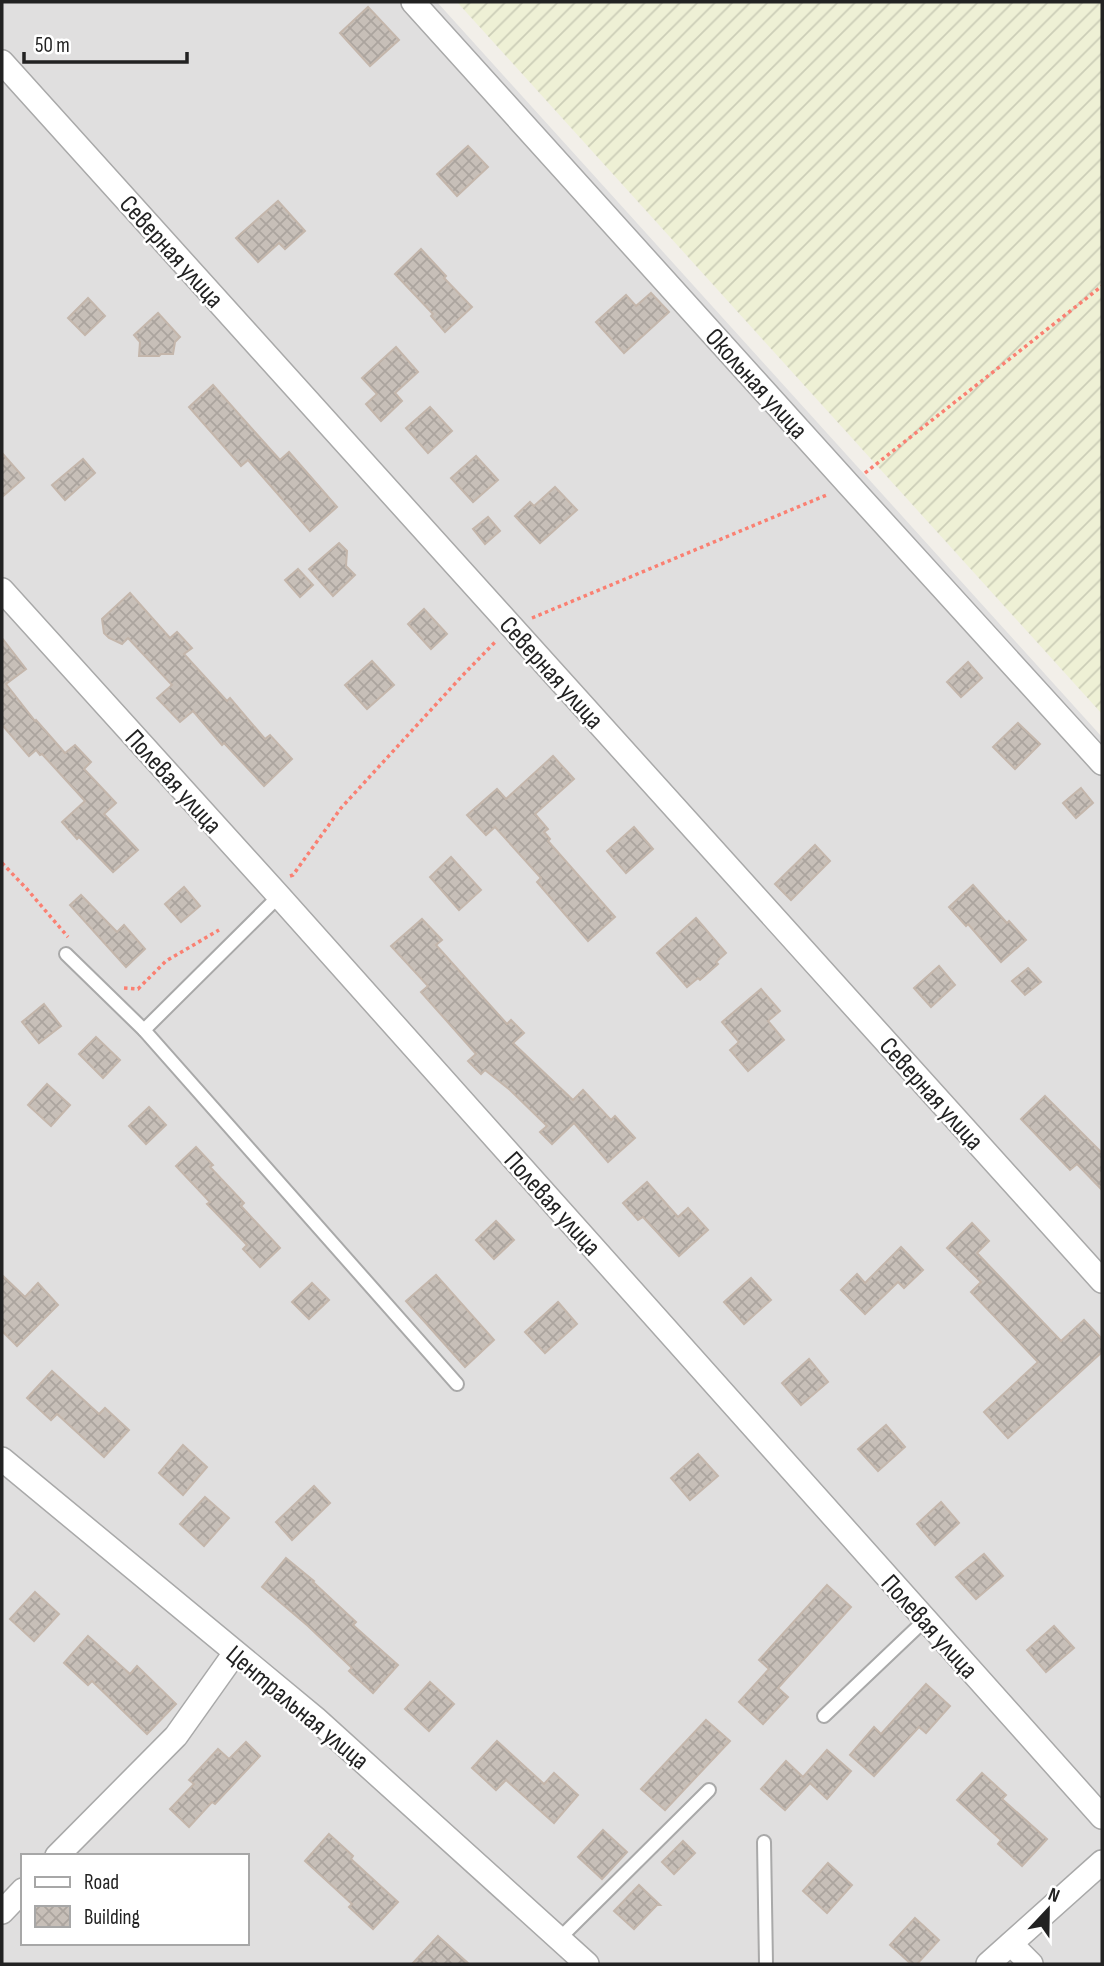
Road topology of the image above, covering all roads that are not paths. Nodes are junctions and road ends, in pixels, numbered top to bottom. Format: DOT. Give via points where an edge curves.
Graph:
graph roads {
  1 [pos="413,2"];
  2 [pos="2,62"];
  3 [pos="2,590"];
  4 [pos="1102,763"];
  5 [pos="274,890"];
  6 [pos="71,950"];
  7 [pos="144,1030"];
  8 [pos="1102,1281"];
  9 [pos="457,1384"];
  10 [pos="2,1459"];
  11 [pos="925,1620"];
  12 [pos="234,1653"];
  13 [pos="824,1716"];
  14 [pos="709,1790"];
  15 [pos="1102,1817"];
  16 [pos="764,1842"];
  17 [pos="59,1854"];
  18 [pos="1102,1862"];
  19 [pos="21,1893"];
  20 [pos="2,1912"];
  21 [pos="559,1938"];
  22 [pos="1012,1944"];
  23 [pos="587,1964"];
  24 [pos="766,1964"];
  25 [pos="988,1964"];
  26 [pos="1031,1964"];
  1 -- 4 [label="street, Окольная улица"];
  2 -- 8 [label="street, Северная улица"];
  3 -- 5 [label="street, Полевая улица"];
  5 -- 7 [label="lane"];
  5 -- 11 [label="street, Полевая улица"];
  6 -- 7 [label="lane"];
  7 -- 9 [label="lane"];
  10 -- 12 [label="street, Центральная улица"];
  11 -- 13 [label="lane"];
  11 -- 15 [label="street, Полевая улица"];
  12 -- 17 [label="street" via="176,1736"];
  12 -- 21 [label="street, Центральная улица" via="315,1718"];
  14 -- 21 [label="lane"];
  16 -- 24 [label="lane"];
  18 -- 22 [label="street"];
  19 -- 20 [label="street"];
  21 -- 23 [label="street, Центральная улица"];
  22 -- 25 [label="street"];
  22 -- 26 [label="street"];
}
